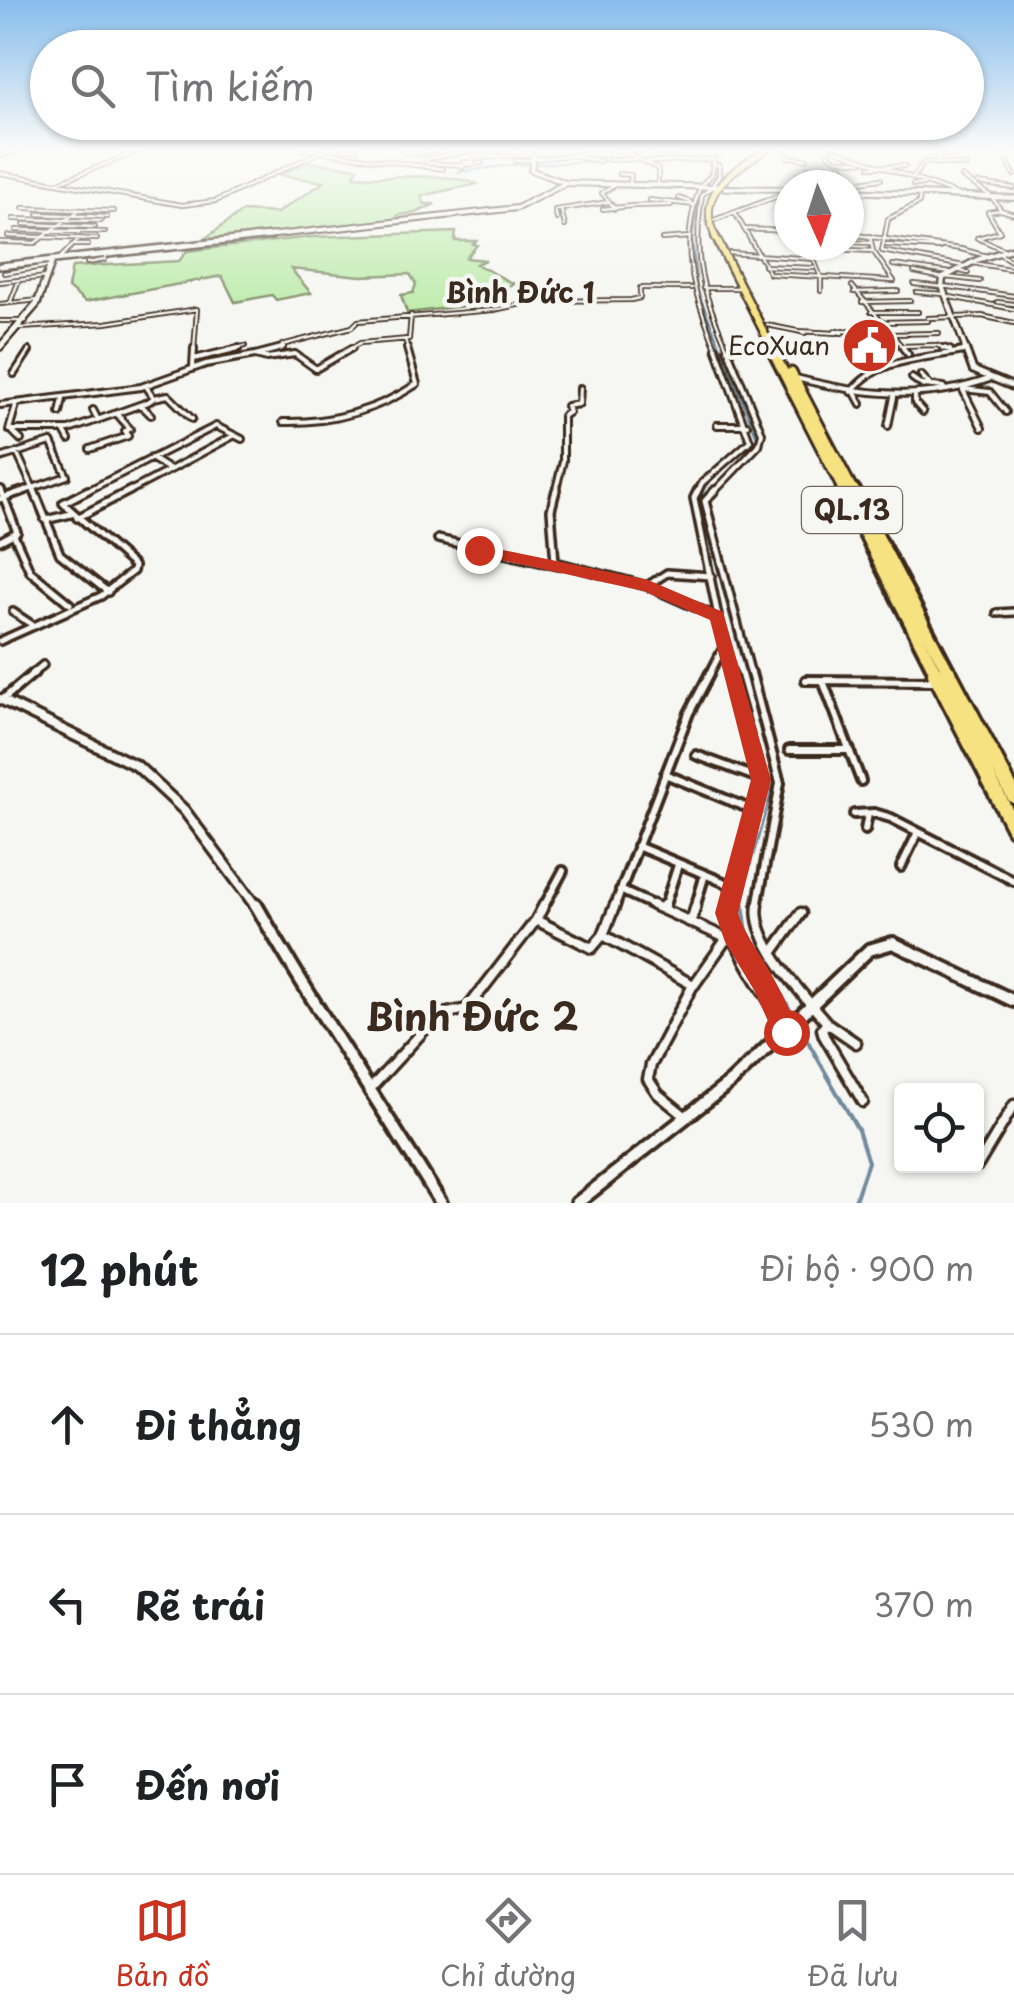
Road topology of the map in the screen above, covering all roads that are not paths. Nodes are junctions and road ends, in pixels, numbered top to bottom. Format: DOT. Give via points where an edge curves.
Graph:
graph roads {
  1 [pos="529,205"];
  2 [pos="588,205"];
  3 [pos="612,205"];
  4 [pos="634,205"];
  5 [pos="694,205"];
  6 [pos="700,205"];
  7 [pos="708,205"];
  8 [pos="715,205"];
  9 [pos="752,205"];
  10 [pos="914,205"];
  11 [pos="998,205"];
  12 [pos="576,207"];
  13 [pos="23,208"];
  14 [pos="31,209"];
  15 [pos="46,209"];
  16 [pos="561,209"];
  17 [pos="603,209"];
  18 [pos="616,209"];
  19 [pos="1001,209"];
  20 [pos="67,210"];
  21 [pos="79,210"];
  22 [pos="735,212"];
  23 [pos="580,213"];
  24 [pos="38,214"];
  25 [pos="1014,214"];
  26 [pos="60,215"];
  27 [pos="72,216"];
  28 [pos="107,216"];
  29 [pos="30,219"];
  30 [pos="557,219"];
  31 [pos="66,220"];
  32 [pos="714,220"];
  33 [pos="101,221"];
  34 [pos="24,224"];
  35 [pos="59,226"];
  36 [pos="565,226"];
  37 [pos="95,227"];
  38 [pos="16,230"];
  39 [pos="744,230"];
  40 [pos="50,231"];
  41 [pos="774,231"];
  42 [pos="88,232"];
  43 [pos="104,232"];
  44 [pos="864,235"];
  45 [pos="8,236"];
  46 [pos="870,236"];
  47 [pos="886,236"];
  48 [pos="43,237"];
  49 [pos="80,238"];
  50 [pos="97,238"];
  51 [pos="690,238"];
  52 [pos="662,239"];
  53 [pos="0,242"];
  54 [pos="864,243"];
  55 [pos="870,243"];
  56 [pos="72,244"];
  57 [pos="88,245"];
  58 [pos="885,245"];
  59 [pos="106,246"];
  60 [pos="974,246"];
  61 [pos="953,248"];
  62 [pos="1014,248"];
  63 [pos="864,250"];
  64 [pos="964,250"];
  65 [pos="1005,250"];
  66 [pos="873,251"];
  67 [pos="729,252"];
  68 [pos="998,253"];
  69 [pos="104,256"];
  70 [pos="757,256"];
  71 [pos="955,256"];
  72 [pos="988,256"];
  73 [pos="774,257"];
  74 [pos="812,260"];
  75 [pos="812,260"];
  76 [pos="54,262"];
  77 [pos="87,262"];
  78 [pos="972,262"];
  79 [pos="1014,263"];
  80 [pos="893,265"];
  81 [pos="764,266"];
  82 [pos="964,266"];
  83 [pos="814,268"];
  84 [pos="1,269"];
  85 [pos="1010,269"];
  86 [pos="914,272"];
  87 [pos="968,273"];
  88 [pos="949,274"];
  89 [pos="47,276"];
  90 [pos="819,277"];
  91 [pos="19,280"];
  92 [pos="980,281"];
  93 [pos="0,282"];
  94 [pos="914,284"];
  95 [pos="692,288"];
  96 [pos="702,288"];
  97 [pos="744,288"];
  98 [pos="898,291"];
  99 [pos="944,291"];
  100 [pos="916,292"];
  101 [pos="1014,296"];
  102 [pos="39,300"];
  103 [pos="910,301"];
  104 [pos="10,302"];
  105 [pos="862,302"];
  106 [pos="997,302"];
  107 [pos="0,304"];
  108 [pos="990,305"];
  109 [pos="1014,306"];
  110 [pos="871,312"];
  111 [pos="918,312"];
  112 [pos="410,315"];
  113 [pos="989,317"];
  114 [pos="952,320"];
  115 [pos="0,321"];
  116 [pos="26,321"];
  117 [pos="880,322"];
  118 [pos="1014,323"];
  119 [pos="763,327"];
  120 [pos="20,328"];
  121 [pos="888,332"];
  122 [pos="939,333"];
  123 [pos="405,340"];
  124 [pos="245,346"];
  125 [pos="900,346"];
  126 [pos="0,347"];
  127 [pos="950,350"];
  128 [pos="29,351"];
  129 [pos="963,351"];
  130 [pos="255,354"];
  131 [pos="908,354"];
  132 [pos="194,359"];
  133 [pos="193,366"];
  134 [pos="14,374"];
  135 [pos="793,377"];
  136 [pos="989,379"];
  137 [pos="923,385"];
  138 [pos="146,386"];
  139 [pos="931,386"];
  140 [pos="1014,387"];
  141 [pos="580,388"];
  142 [pos="952,388"];
  143 [pos="962,388"];
  144 [pos="923,392"];
  145 [pos="853,393"];
  146 [pos="915,394"];
  147 [pos="894,397"];
  148 [pos="154,398"];
  149 [pos="63,399"];
  150 [pos="14,402"];
  151 [pos="860,404"];
  152 [pos="0,405"];
  153 [pos="141,405"];
  154 [pos="93,410"];
  155 [pos="923,412"];
  156 [pos="1006,412"];
  157 [pos="60,413"];
  158 [pos="117,414"];
  159 [pos="150,416"];
  160 [pos="192,419"];
  161 [pos="98,420"];
  162 [pos="283,422"];
  163 [pos="717,425"];
  164 [pos="748,425"];
  165 [pos="888,426"];
  166 [pos="982,428"];
  167 [pos="11,431"];
  168 [pos="64,431"];
  169 [pos="0,432"];
  170 [pos="235,436"];
  171 [pos="242,439"];
  172 [pos="21,440"];
  173 [pos="68,440"];
  174 [pos="90,449"];
  175 [pos="17,453"];
  176 [pos="0,458"];
  177 [pos="151,458"];
  178 [pos="170,470"];
  179 [pos="33,488"];
  180 [pos="0,489"];
  181 [pos="2,498"];
  182 [pos="10,515"];
  183 [pos="74,516"];
  184 [pos="0,519"];
  185 [pos="45,520"];
  186 [pos="14,535"];
  187 [pos="438,539"];
  188 [pos="0,542"];
  189 [pos="708,565"];
  190 [pos="720,565"];
  191 [pos="561,566"];
  192 [pos="711,576"];
  193 [pos="648,586"];
  194 [pos="108,592"];
  195 [pos="905,603"];
  196 [pos="70,604"];
  197 [pos="13,612"];
  198 [pos="1014,612"];
  199 [pos="997,613"];
  200 [pos="717,617"];
  201 [pos="34,626"];
  202 [pos="0,641"];
  203 [pos="724,646"];
  204 [pos="43,665"];
  205 [pos="806,680"];
  206 [pos="823,680"];
  207 [pos="938,681"];
  208 [pos="1,700"];
  209 [pos="789,750"];
  210 [pos="850,750"];
  211 [pos="696,756"];
  212 [pos="665,774"];
  213 [pos="761,780"];
  214 [pos="862,781"];
  215 [pos="1014,796"];
  216 [pos="755,810"];
  217 [pos="854,814"];
  218 [pos="868,814"];
  219 [pos="1014,828"];
  220 [pos="865,830"];
  221 [pos="917,834"];
  222 [pos="637,846"];
  223 [pos="678,864"];
  224 [pos="901,867"];
  225 [pos="563,871"];
  226 [pos="705,874"];
  227 [pos="1014,881"];
  228 [pos="733,886"];
  229 [pos="620,890"];
  230 [pos="663,909"];
  231 [pos="802,913"];
  232 [pos="536,920"];
  233 [pos="691,922"];
  234 [pos="602,935"];
  235 [pos="727,938"];
  236 [pos="737,943"];
  237 [pos="772,953"];
  238 [pos="693,986"];
  239 [pos="1013,997"];
  240 [pos="809,1009"];
  241 [pos="826,1023"];
  242 [pos="787,1031"];
  243 [pos="856,1043"];
  244 [pos="370,1089"];
  245 [pos="863,1102"];
  246 [pos="1014,1105"];
  247 [pos="688,1118"];
  248 [pos="984,1155"];
  249 [pos="441,1203"];
  250 [pos="577,1203"];
  1 -- 69 [label="main road"];
  2 -- 12 [label="street"];
  3 -- 18 [label="street"];
  4 -- 18 [label="street"];
  5 -- 51 [label="street"];
  6 -- 96 [label="street" via="695,240"];
  7 -- 97 [label="highway, QL.13" via="708,222"];
  8 -- 32 [label="highway"];
  9 -- 22 [label="street"];
  10 -- 47 [label="street" via="888,219"];
  11 -- 19 [label="street"];
  12 -- 16 [label="street"];
  12 -- 23 [label="street"];
  13 -- 14 [label="street"];
  14 -- 15 [label="street"];
  14 -- 29 [label="street" via="15,219"];
  15 -- 20 [label="street"];
  15 -- 24 [label="street"];
  16 -- 30 [label="street" via="555,210"];
  16 -- 36 [label="street"];
  17 -- 18 [label="street"];
  19 -- 25 [label="street"];
  19 -- 65 [label="street" via="988,212 1000,232 978,238"];
  20 -- 21 [label="street"];
  20 -- 26 [label="street"];
  21 -- 27 [label="street"];
  21 -- 28 [label="street" via="114,211"];
  22 -- 32 [label="street"];
  22 -- 39 [label="street"];
  24 -- 26 [label="street"];
  24 -- 29 [label="street"];
  26 -- 27 [label="street"];
  27 -- 28 [label="street"];
  27 -- 31 [label="street"];
  28 -- 33 [label="street"];
  29 -- 31 [label="street"];
  29 -- 34 [label="street"];
  31 -- 33 [label="street"];
  31 -- 35 [label="street"];
  32 -- 67 [label="highway, QL.13"];
  33 -- 37 [label="street"];
  34 -- 35 [label="street"];
  34 -- 38 [label="street"];
  35 -- 37 [label="street"];
  35 -- 40 [label="street"];
  37 -- 42 [label="street"];
  38 -- 40 [label="street"];
  38 -- 45 [label="street"];
  39 -- 41 [label="street"];
  39 -- 70 [label="street"];
  40 -- 42 [label="street"];
  40 -- 48 [label="street"];
  42 -- 43 [label="street"];
  42 -- 49 [label="street"];
  44 -- 46 [label="street"];
  45 -- 48 [label="street"];
  45 -- 53 [label="street"];
  46 -- 47 [label="street"];
  46 -- 55 [label="street"];
  47 -- 58 [label="street"];
  47 -- 64 [label="street"];
  48 -- 49 [label="street"];
  48 -- 53 [label="street"];
  49 -- 50 [label="street"];
  49 -- 56 [label="street"];
  51 -- 52 [label="street"];
  51 -- 95 [label="street"];
  54 -- 55 [label="street"];
  55 -- 66 [label="street"];
  56 -- 57 [label="street"];
  56 -- 76 [label="street"];
  58 -- 61 [label="street"];
  58 -- 82 [label="street" via="882,252"];
  59 -- 69 [label="street"];
  60 -- 64 [label="street"];
  61 -- 64 [label="street"];
  61 -- 71 [label="street"];
  62 -- 65 [label="street"];
  63 -- 66 [label="street"];
  64 -- 72 [label="street"];
  65 -- 68 [label="street"];
  66 -- 90 [label="street" via="894,281"];
  67 -- 70 [label="street"];
  67 -- 97 [label="highway, QL.13"];
  68 -- 72 [label="street"];
  68 -- 79 [label="street"];
  69 -- 76 [label="main road"];
  69 -- 77 [label="street"];
  70 -- 73 [label="street"];
  70 -- 81 [label="street"];
  72 -- 78 [label="street"];
  74 -- 83 [label="street"];
  75 -- 90 [label="street"];
  76 -- 84 [label="main road"];
  76 -- 89 [label="main road"];
  78 -- 82 [label="street"];
  78 -- 85 [label="street"];
  80 -- 88 [label="street"];
  81 -- 83 [label="street"];
  81 -- 90 [label="street" via="770,274"];
  82 -- 88 [label="street"];
  83 -- 90 [label="street"];
  86 -- 88 [label="street"];
  87 -- 88 [label="street"];
  88 -- 92 [label="street"];
  88 -- 99 [label="street"];
  89 -- 91 [label="street"];
  89 -- 102 [label="main road"];
  91 -- 93 [label="street"];
  91 -- 104 [label="street"];
  94 -- 99 [label="street"];
  95 -- 96 [label="street"];
  95 -- 112 [label="street" via="640,288 640,298 632,300 536,301"];
  95 -- 164 [label="street"];
  96 -- 97 [label="street"];
  96 -- 190 [label="street" via="762,434 705,502"];
  97 -- 119 [label="highway, QL.13"];
  98 -- 105 [label="street" via="853,289"];
  99 -- 100 [label="street"];
  99 -- 101 [label="street"];
  99 -- 108 [label="street"];
  99 -- 114 [label="street"];
  102 -- 104 [label="street"];
  102 -- 116 [label="main road"];
  103 -- 105 [label="street"];
  104 -- 107 [label="street"];
  105 -- 110 [label="street"];
  106 -- 109 [label="street"];
  108 -- 109 [label="street"];
  108 -- 113 [label="street"];
  110 -- 111 [label="street"];
  110 -- 117 [label="street"];
  112 -- 123 [label="street"];
  112 -- 130 [label="street" via="358,321"];
  113 -- 114 [label="street"];
  113 -- 118 [label="street"];
  114 -- 117 [label="street"];
  114 -- 129 [label="street"];
  115 -- 116 [label="street"];
  116 -- 120 [label="main road"];
  117 -- 121 [label="street"];
  119 -- 121 [label="street"];
  119 -- 135 [label="highway, QL.13"];
  119 -- 195 [label="highway, QL.13"];
  120 -- 126 [label="main road"];
  120 -- 132 [label="street" via="197,309"];
  121 -- 122 [label="street"];
  121 -- 125 [label="street"];
  123 -- 130 [label="street" via="360,343 316,369 295,354"];
  123 -- 162 [label="street" via="417,384 409,390 341,417"];
  124 -- 132 [label="street"];
  125 -- 127 [label="street"];
  125 -- 131 [label="street"];
  128 -- 134 [label="street"];
  129 -- 136 [label="street" via="972,370"];
  129 -- 145 [label="street" via="878,366"];
  130 -- 133 [label="street"];
  132 -- 133 [label="street"];
  133 -- 138 [label="street"];
  135 -- 145 [label="street"];
  135 -- 195 [label="highway, QL.13"];
  136 -- 140 [label="street"];
  136 -- 143 [label="street"];
  137 -- 139 [label="street"];
  137 -- 139 [label="street" via="913,376 924,374"];
  137 -- 144 [label="street"];
  138 -- 148 [label="street"];
  138 -- 149 [label="street"];
  139 -- 142 [label="street"];
  141 -- 191 [label="street" via="579,404 566,407 563,416 563,461 551,510 555,562"];
  142 -- 143 [label="street"];
  142 -- 144 [label="street"];
  143 -- 156 [label="street" via="991,393"];
  143 -- 166 [label="street"];
  144 -- 146 [label="street"];
  145 -- 147 [label="street"];
  145 -- 151 [label="street"];
  146 -- 147 [label="street"];
  146 -- 155 [label="street"];
  147 -- 165 [label="street"];
  148 -- 153 [label="street"];
  148 -- 160 [label="street" via="168,395"];
  149 -- 150 [label="street"];
  149 -- 157 [label="street"];
  150 -- 152 [label="street"];
  150 -- 167 [label="street"];
  153 -- 158 [label="street"];
  153 -- 159 [label="street"];
  154 -- 161 [label="street"];
  158 -- 161 [label="street"];
  158 -- 174 [label="street" via="128,436"];
  161 -- 168 [label="street"];
  163 -- 164 [label="street"];
  164 -- 189 [label="street" via="750,441 694,498"];
  167 -- 168 [label="street"];
  167 -- 169 [label="street"];
  167 -- 172 [label="street"];
  168 -- 173 [label="street"];
  170 -- 171 [label="street"];
  170 -- 177 [label="street" via="216,426"];
  170 -- 178 [label="street"];
  175 -- 176 [label="street"];
  175 -- 179 [label="street"];
  175 -- 179 [label="street" via="51,442 67,476"];
  177 -- 178 [label="street"];
  177 -- 183 [label="street" via="63,503"];
  178 -- 183 [label="street"];
  179 -- 181 [label="street"];
  179 -- 185 [label="street"];
  180 -- 181 [label="street"];
  181 -- 182 [label="street"];
  182 -- 184 [label="street"];
  182 -- 186 [label="street"];
  183 -- 185 [label="street"];
  183 -- 194 [label="street" via="134,566"];
  185 -- 194 [label="street" via="60,554"];
  186 -- 188 [label="street"];
  186 -- 196 [label="street" via="30,571"];
  187 -- 191 [label="street"];
  189 -- 190 [label="street"];
  189 -- 192 [label="street"];
  190 -- 237 [label="street" via="780,782 755,910"];
  191 -- 193 [label="street"];
  192 -- 193 [label="street" via="667,573"];
  192 -- 200 [label="street"];
  193 -- 200 [label="street"];
  194 -- 201 [label="street"];
  195 -- 207 [label="highway, QL.13"];
  195 -- 215 [label="highway, QL.13"];
  197 -- 201 [label="street"];
  198 -- 199 [label="street"];
  200 -- 203 [label="street"];
  201 -- 202 [label="street"];
  203 -- 212 [label="street"];
  203 -- 213 [label="street"];
  204 -- 208 [label="street"];
  205 -- 206 [label="street"];
  206 -- 207 [label="street"];
  206 -- 210 [label="street"];
  207 -- 219 [label="highway, QL.13"];
  208 -- 244 [label="street" via="117,753 184,810 246,888"];
  209 -- 210 [label="street"];
  210 -- 214 [label="street"];
  211 -- 213 [label="street"];
  212 -- 216 [label="street"];
  212 -- 222 [label="street"];
  213 -- 216 [label="street"];
  216 -- 228 [label="street"];
  217 -- 218 [label="street"];
  218 -- 220 [label="street"];
  218 -- 221 [label="street"];
  221 -- 224 [label="street"];
  221 -- 227 [label="street"];
  222 -- 223 [label="street"];
  222 -- 229 [label="street"];
  223 -- 226 [label="street"];
  223 -- 230 [label="street"];
  225 -- 232 [label="street"];
  226 -- 228 [label="street"];
  226 -- 233 [label="street"];
  228 -- 236 [label="street" via="727,913"];
  229 -- 230 [label="street"];
  229 -- 234 [label="street"];
  230 -- 233 [label="street"];
  231 -- 237 [label="street"];
  232 -- 234 [label="street" via="592,948"];
  232 -- 244 [label="street" via="467,1010 438,1015"];
  233 -- 235 [label="street"];
  234 -- 238 [label="street"];
  235 -- 236 [label="street"];
  235 -- 238 [label="street"];
  236 -- 242 [label="street"];
  237 -- 240 [label="street"];
  238 -- 247 [label="street" via="648,1079"];
  239 -- 240 [label="street" via="893,942 869,950"];
  240 -- 241 [label="street"];
  240 -- 242 [label="street"];
  241 -- 243 [label="street"];
  241 -- 245 [label="street" via="824,1036"];
  242 -- 247 [label="street"];
  244 -- 249 [label="street"];
  246 -- 248 [label="street"];
  247 -- 250 [label="street"];
}
